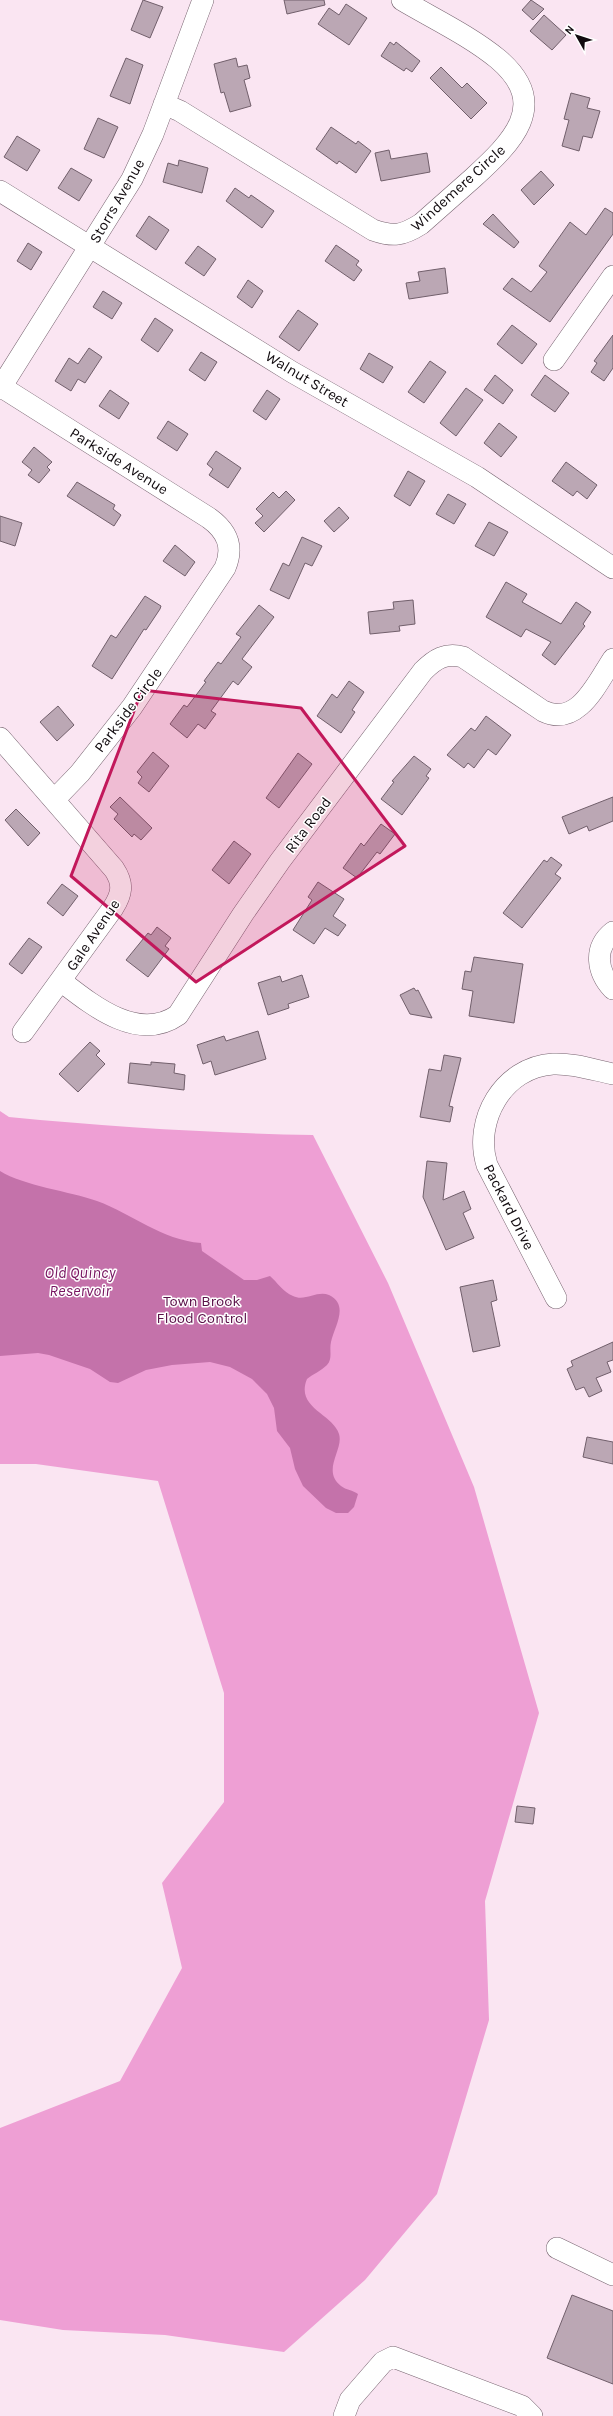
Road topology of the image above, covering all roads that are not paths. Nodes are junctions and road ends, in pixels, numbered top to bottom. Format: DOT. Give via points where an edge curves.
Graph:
graph roads {
  1 [pos="203,0"];
  2 [pos="402,0"];
  3 [pos="164,104"];
  4 [pos="0,191"];
  5 [pos="90,246"];
  6 [pos="613,276"];
  7 [pos="554,360"];
  8 [pos="0,387"];
  9 [pos="229,544"];
  10 [pos="613,568"];
  11 [pos="613,659"];
  12 [pos="0,738"];
  13 [pos="55,799"];
  14 [pos="613,932"];
  15 [pos="62,981"];
  16 [pos="613,989"];
  17 [pos="23,1032"];
  18 [pos="612,1070"];
  19 [pos="556,1298"];
  20 [pos="557,2248"];
  21 [pos="613,2275"];
  22 [pos="344,2416"];
  23 [pos="532,2416"];
  1 -- 3 [label="street, Storrs Avenue"];
  2 -- 3 [label="street, Windemere Circle" via="498,60 518,82 524,98 520,124 515,136 501,152 421,224 406,234 390,235 373,230 180,111"];
  3 -- 5 [label="street, Storrs Avenue" via="132,179"];
  4 -- 5 [label="street, Walnut Street"];
  5 -- 8 [label="street, Storrs Avenue"];
  5 -- 10 [label="street, Walnut Street" via="292,372 483,481"];
  6 -- 7 [label="street"];
  8 -- 9 [label="street, Parkside Avenue" via="210,518 222,529"];
  9 -- 13 [label="street, Parkside Circle" via="230,552 225,568 145,689 80,773"];
  11 -- 15 [label="street, Rita Road" via="576,710 555,716 543,711 463,656 449,655 436,660 423,671 280,861 178,1015 163,1023 144,1024 124,1020 94,1006"];
  12 -- 13 [label="street"];
  13 -- 15 [label="street, Gale Avenue" via="114,870 122,885 114,908"];
  14 -- 16 [label="street" via="605,941 599,960 602,974"];
  15 -- 17 [label="street, Gale Avenue"];
  18 -- 19 [label="street, Packard Drive" via="562,1064 533,1069 507,1086 494,1102 485,1121 482,1144 487,1165"];
  20 -- 21 [label="street"];
  22 -- 23 [label="street" via="350,2400 383,2362 393,2357 522,2406"];
}
